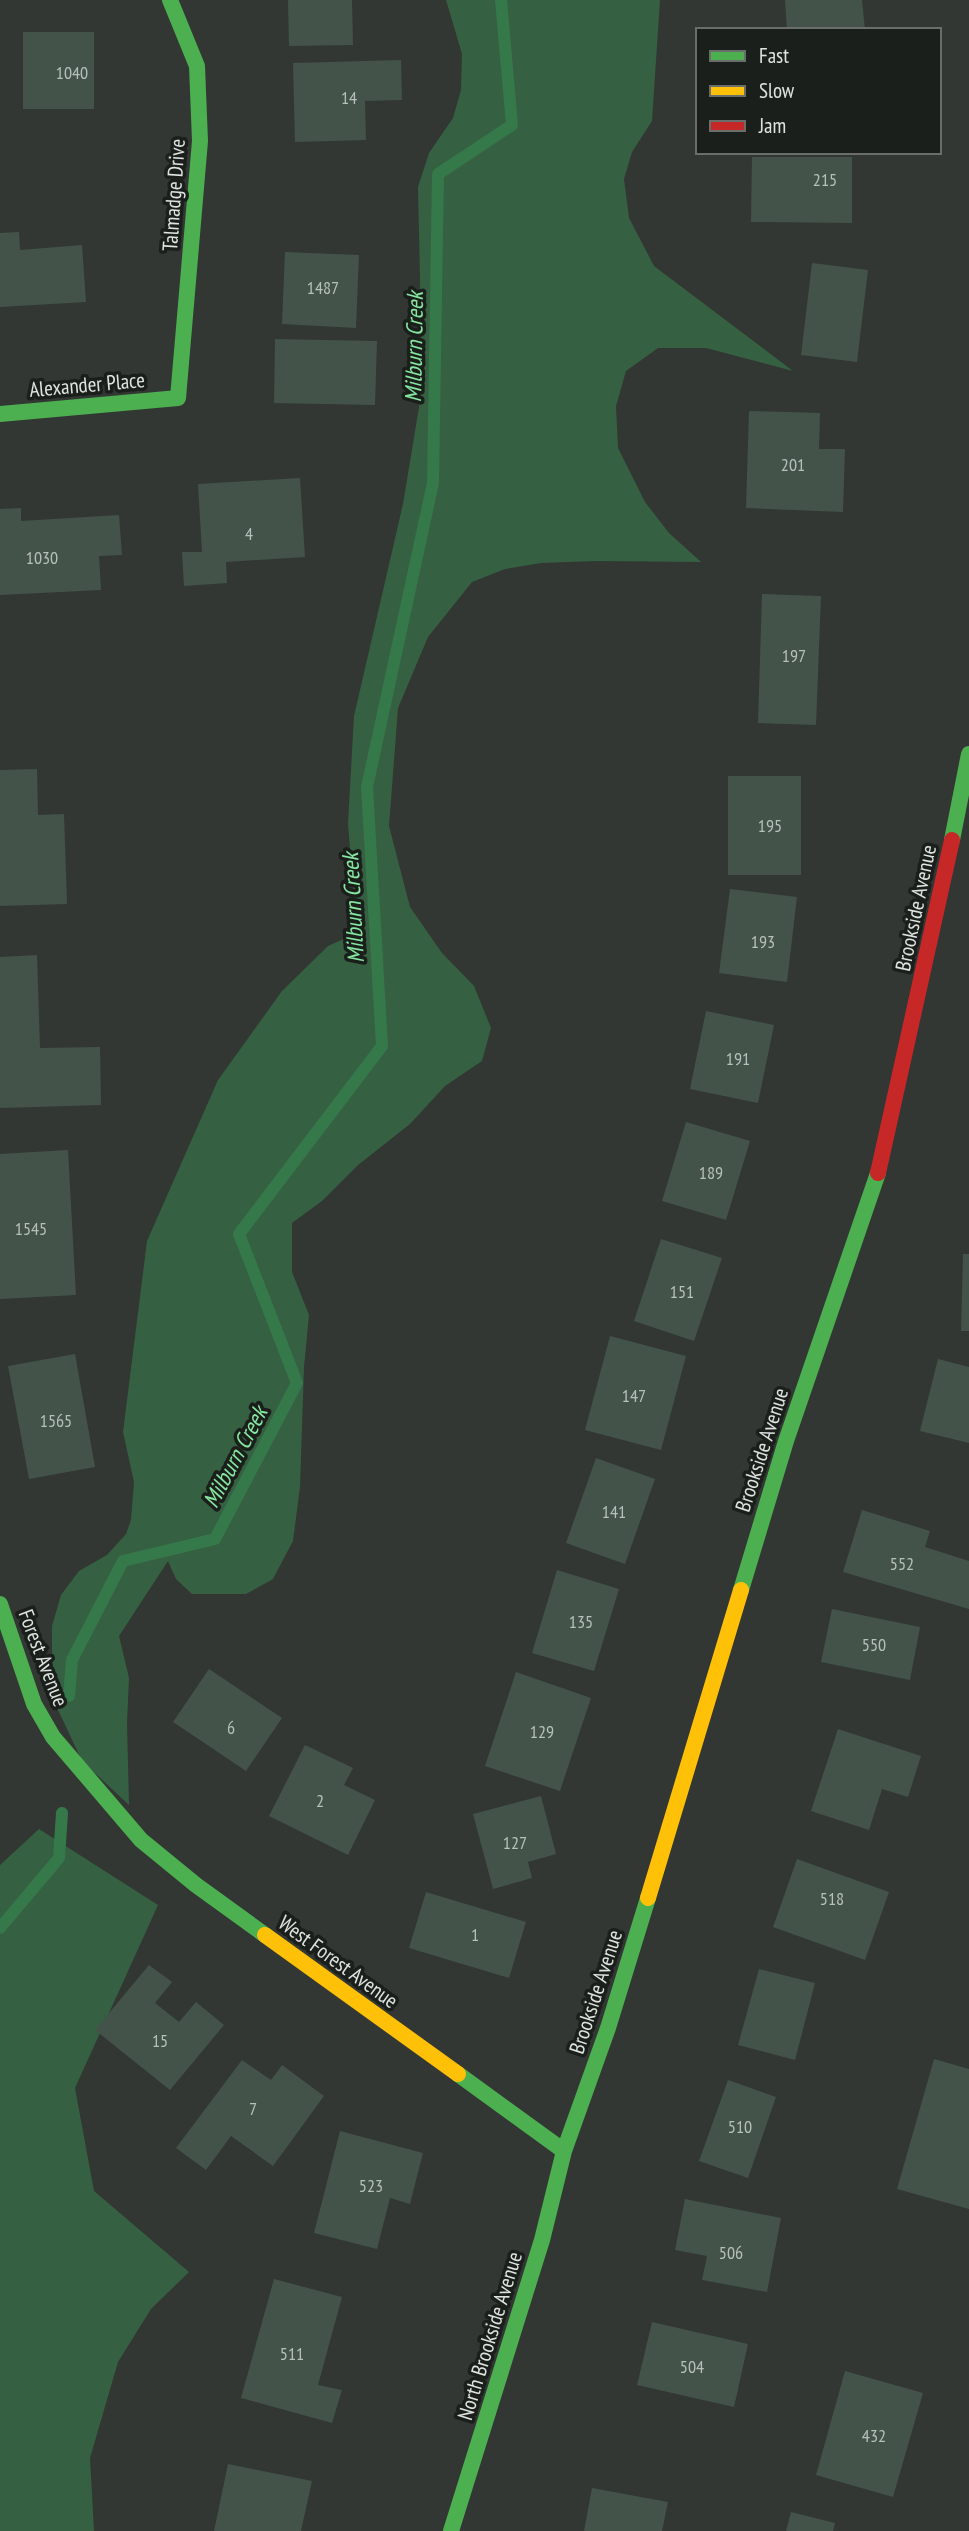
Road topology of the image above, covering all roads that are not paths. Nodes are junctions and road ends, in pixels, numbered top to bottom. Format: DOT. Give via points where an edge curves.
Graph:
graph roads {
  1 [pos="170,0"];
  2 [pos="178,398"];
  3 [pos="0,414"];
  4 [pos="969,754"];
  5 [pos="1,1607"];
  6 [pos="100,1791"];
  7 [pos="564,2151"];
  8 [pos="451,2531"];
  1 -- 2 [label="main road, Talmadge Drive" via="197,66 200,141"];
  2 -- 3 [label="main road, Alexander Place"];
  4 -- 7 [label="main road, Brookside Avenue" via="881,1165 786,1441 608,2028"];
  5 -- 6 [label="main road, Forest Avenue" via="34,1704 54,1737"];
  6 -- 7 [label="main road, West Forest Avenue" via="141,1840 196,1885"];
  7 -- 8 [label="main road, North Brookside Avenue" via="542,2240"];
}
